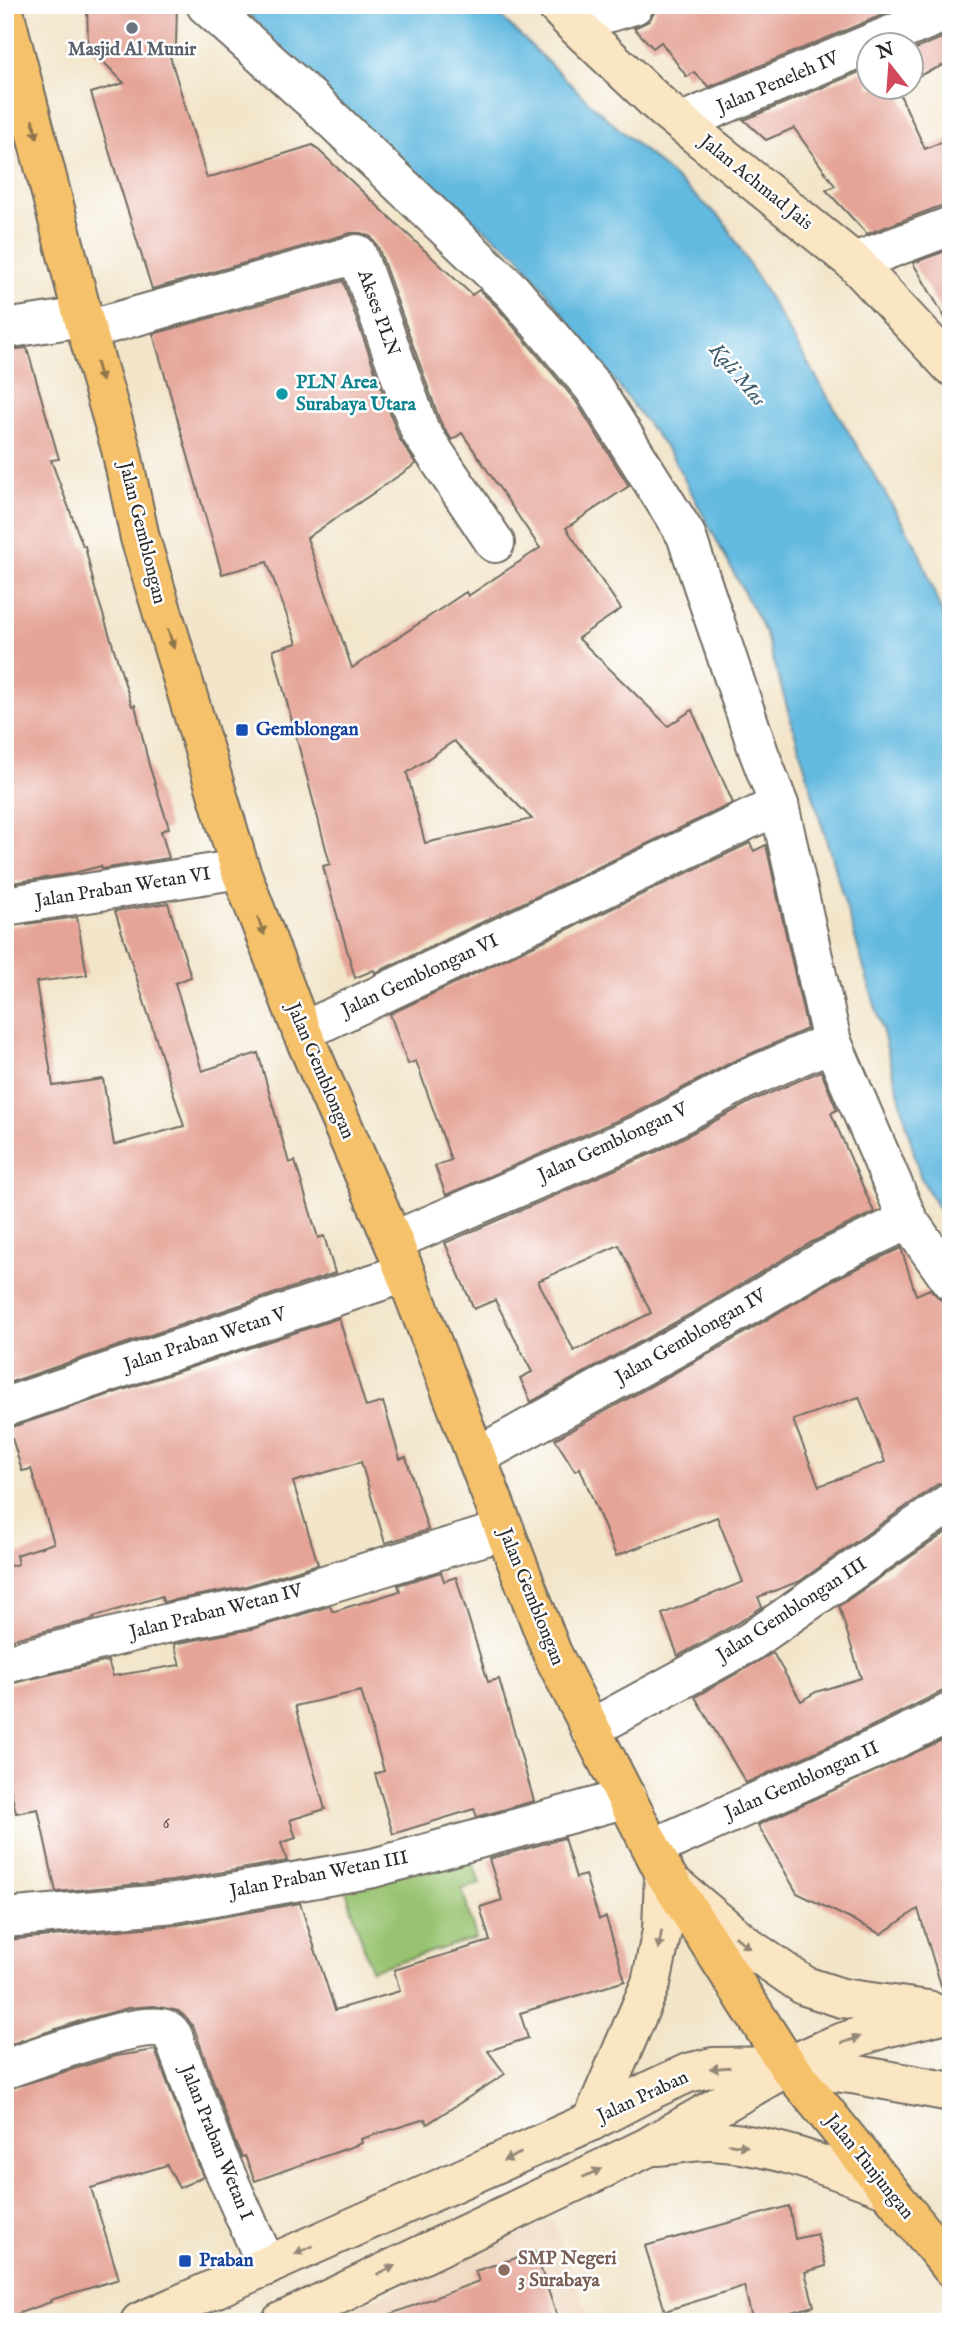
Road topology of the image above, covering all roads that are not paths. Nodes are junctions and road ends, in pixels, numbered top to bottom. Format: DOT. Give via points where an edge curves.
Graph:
graph roads {
  1 [pos="206,5"];
  2 [pos="634,5"];
  3 [pos="951,10"];
  4 [pos="565,14"];
  5 [pos="5,15"];
  6 [pos="682,122"];
  7 [pos="951,226"];
  8 [pos="853,262"];
  9 [pos="85,323"];
  10 [pos="5,329"];
  11 [pos="951,366"];
  12 [pos="495,543"];
  13 [pos="779,805"];
  14 [pos="240,869"];
  15 [pos="5,906"];
  16 [pos="302,1032"];
  17 [pos="832,1042"];
  18 [pos="908,1220"];
  19 [pos="399,1257"];
  20 [pos="951,1281"];
  21 [pos="5,1407"];
  22 [pos="476,1457"];
  23 [pos="951,1502"];
  24 [pos="505,1530"];
  25 [pos="5,1664"];
  26 [pos="951,1712"];
  27 [pos="590,1729"];
  28 [pos="627,1798"];
  29 [pos="663,1867"];
  30 [pos="5,1918"];
  31 [pos="949,2012"];
  32 [pos="788,2066"];
  33 [pos="5,2069"];
  34 [pos="951,2092"];
  35 [pos="592,2121"];
  36 [pos="646,2148"];
  37 [pos="885,2188"];
  38 [pos="267,2266"];
  39 [pos="951,2267"];
  40 [pos="140,2322"];
  41 [pos="281,2322"];
  1 -- 13 [label="street" via="512,291 593,387 686,536"];
  2 -- 4 [label="street"];
  3 -- 6 [label="street, Jalan Peneleh IV"];
  4 -- 6 [label="main road, Jalan Achmad Jais"];
  5 -- 9 [label="main road, Jalan Gemblongan, one-way"];
  6 -- 8 [label="main road, Jalan Achmad Jais"];
  7 -- 8 [label="street"];
  8 -- 11 [label="main road, Jalan Achmad Jais"];
  9 -- 10 [label="street"];
  9 -- 12 [label="street, Akses PLN" via="357,254 421,431"];
  9 -- 14 [label="main road, Jalan Gemblongan, one-way" via="121,449 140,538"];
  13 -- 16 [label="street, Jalan Gemblongan VI"];
  13 -- 17 [label="street"];
  14 -- 15 [label="street, Jalan Praban Wetan VI"];
  14 -- 16 [label="main road, Jalan Gemblongan, one-way"];
  16 -- 19 [label="main road, Jalan Gemblongan"];
  17 -- 18 [label="street"];
  17 -- 19 [label="street, Jalan Gemblongan V" via="744,1080"];
  18 -- 20 [label="street"];
  18 -- 22 [label="street, Jalan Gemblongan IV" via="823,1261"];
  19 -- 21 [label="street, Jalan Praban Wetan V"];
  19 -- 22 [label="main road, Jalan Gemblongan"];
  22 -- 24 [label="main road, Jalan Gemblongan"];
  23 -- 27 [label="street, Jalan Gemblongan III" via="750,1642"];
  24 -- 25 [label="street, Jalan Praban Wetan IV" via="248,1608"];
  24 -- 27 [label="main road, Jalan Gemblongan" via="552,1653"];
  26 -- 29 [label="street, Jalan Gemblongan II"];
  27 -- 28 [label="main road, Jalan Gemblongan"];
  28 -- 29 [label="main road, Jalan Gemblongan"];
  28 -- 30 [label="street, Jalan Praban Wetan III" via="373,1868 175,1903"];
  29 -- 31 [label="main road, one-way" via="751,1949 805,1986 842,1998"];
  29 -- 32 [label="main road, Jalan Gemblongan"];
  29 -- 35 [label="main road, one-way" via="662,1931 651,1983"];
  32 -- 31 [label="main road, one-way" via="884,2028"];
  32 -- 34 [label="main road, Jalan Praban"];
  32 -- 35 [label="main road, Jalan Praban, one-way" via="713,2067 688,2074"];
  32 -- 36 [label="main road"];
  32 -- 37 [label="main road, Jalan Tunjungan"];
  33 -- 38 [label="street, Jalan Praban Wetan I" via="129,2029 169,2031"];
  35 -- 38 [label="main road, Jalan Praban, one-way"];
  36 -- 37 [label="main road, one-way" via="711,2141 757,2148 815,2161"];
  41 -- 36 [label="main road, one-way"];
  37 -- 39 [label="main road, Jalan Tunjungan"];
  38 -- 40 [label="main road, Jalan Praban"];
}
